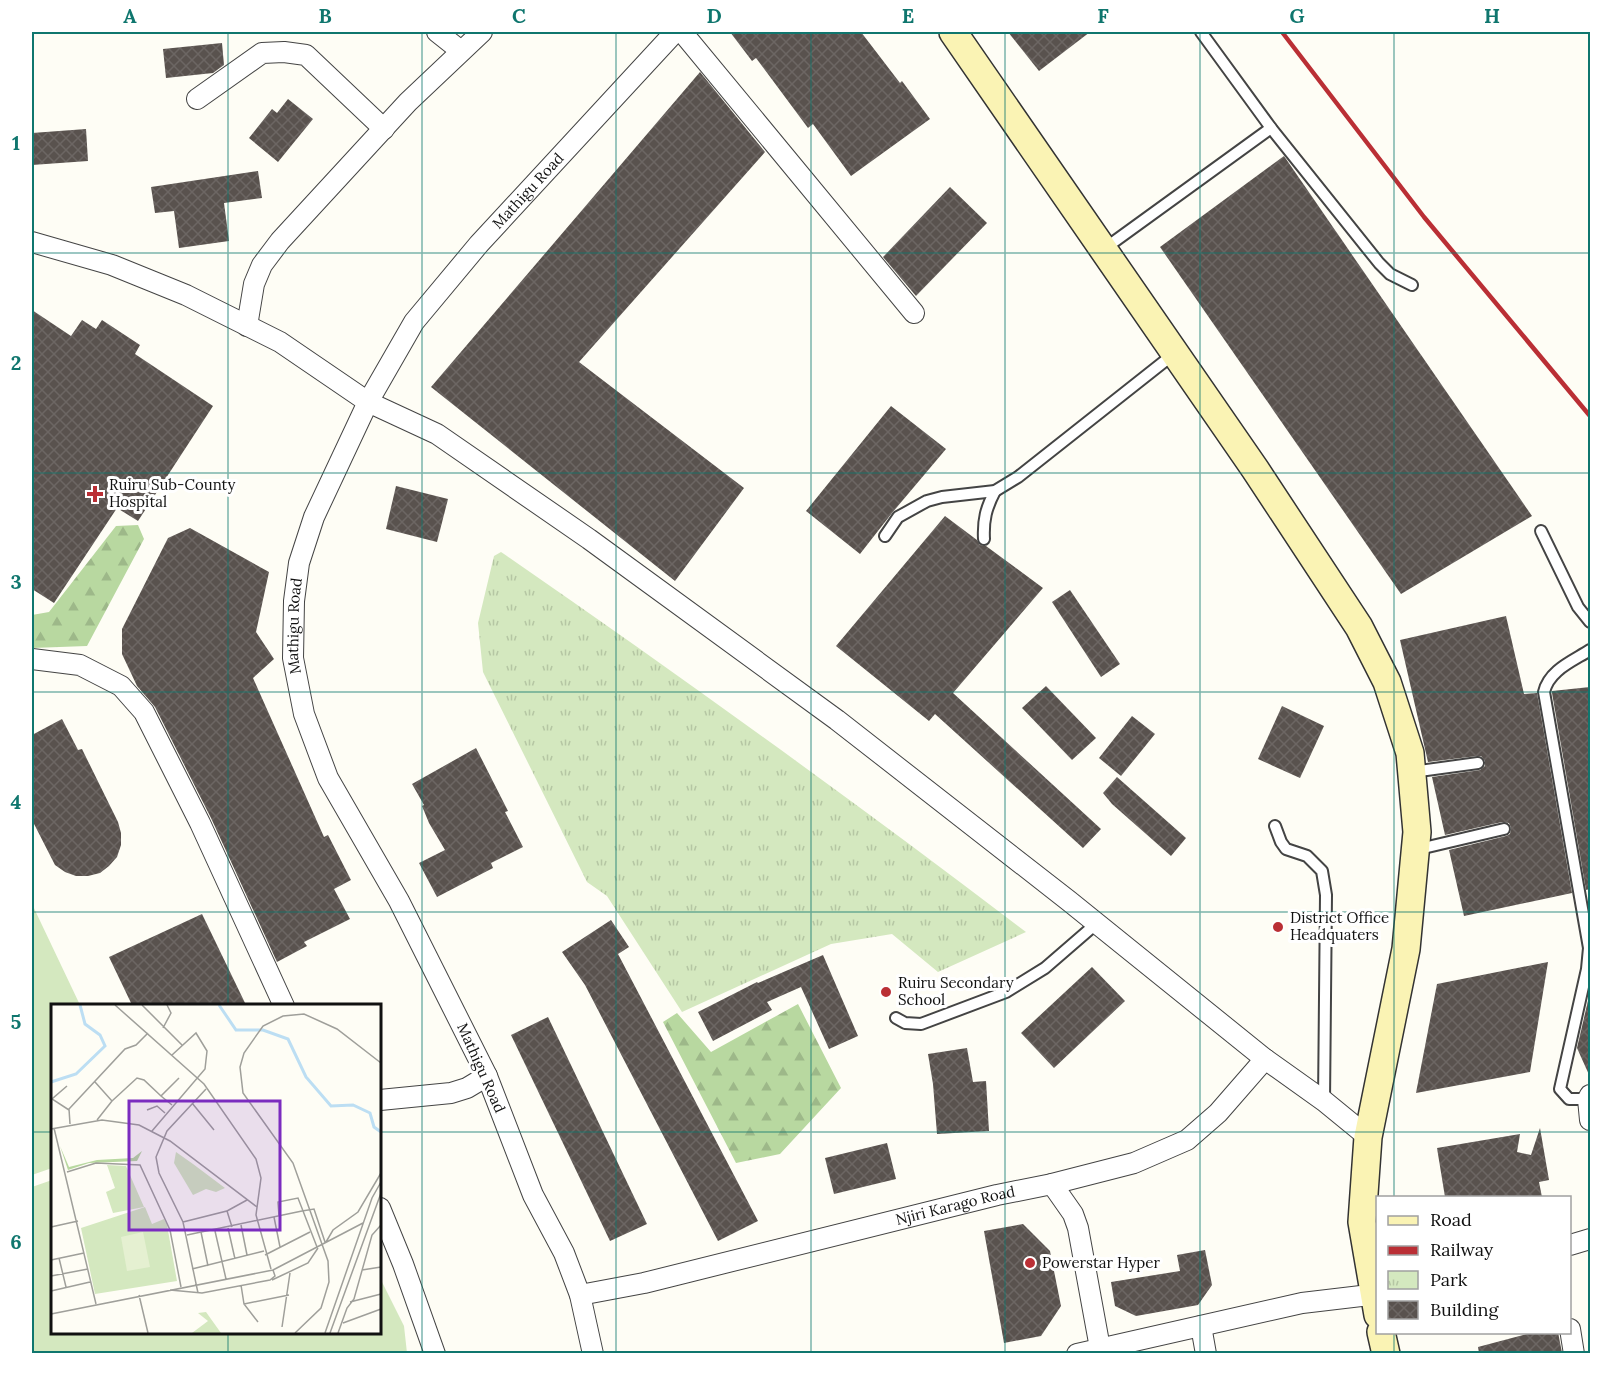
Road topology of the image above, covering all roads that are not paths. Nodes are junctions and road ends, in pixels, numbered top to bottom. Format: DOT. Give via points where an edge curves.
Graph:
graph roads {
  1 [pos="437,32"];
  2 [pos="482,32"];
  3 [pos="675,32"];
  4 [pos="681,32"];
  5 [pos="953,32"];
  6 [pos="1201,32"];
  7 [pos="461,51"];
  8 [pos="197,99"];
  9 [pos="1271,128"];
  10 [pos="384,129"];
  11 [pos="32,242"];
  12 [pos="1104,249"];
  13 [pos="1412,285"];
  14 [pos="914,314"];
  15 [pos="247,326"];
  16 [pos="1176,353"];
  17 [pos="368,402"];
  18 [pos="995,491"];
  19 [pos="1541,531"];
  20 [pos="885,536"];
  21 [pos="984,539"];
  22 [pos="1590,622"];
  23 [pos="1590,650"];
  24 [pos="32,659"];
  25 [pos="1478,763"];
  26 [pos="1412,772"];
  27 [pos="1275,826"];
  28 [pos="1504,829"];
  29 [pos="1415,850"];
  30 [pos="1097,923"];
  31 [pos="284,1004"];
  32 [pos="896,1018"];
  33 [pos="1265,1059"];
  34 [pos="487,1076"];
  35 [pos="1589,1097"];
  36 [pos="381,1100"];
  37 [pos="1324,1101"];
  38 [pos="1590,1120"];
  39 [pos="1368,1137"];
  40 [pos="1052,1184"];
  41 [pos="381,1210"];
  42 [pos="1590,1239"];
  43 [pos="1571,1244"];
  44 [pos="580,1295"];
  45 [pos="1376,1301"];
  46 [pos="1201,1326"];
  47 [pos="1382,1334"];
  48 [pos="1570,1334"];
  49 [pos="1100,1348"];
  50 [pos="435,1353"];
  51 [pos="593,1353"];
  52 [pos="1077,1353"];
  53 [pos="1206,1353"];
  54 [pos="1386,1353"];
  55 [pos="1574,1353"];
  1 -- 7 [label="street"];
  2 -- 7 [label="street"];
  3 -- 17 [label="street, Mathigu Road" via="479,244 414,322"];
  4 -- 14 [label="street"];
  5 -- 12 [label="main road"];
  6 -- 9 [label="lane"];
  7 -- 10 [label="street"];
  8 -- 10 [label="street" via="262,52 306,55"];
  9 -- 12 [label="lane"];
  9 -- 13 [label="lane" via="1379,263 1390,274"];
  10 -- 15 [label="street" via="262,265 254,284"];
  11 -- 15 [label="street" via="112,266 186,295"];
  12 -- 16 [label="main road"];
  15 -- 17 [label="street" via="280,342"];
  16 -- 18 [label="lane"];
  16 -- 26 [label="main road" via="1359,627 1387,682 1410,753"];
  17 -- 30 [label="street" via="437,434 589,539 837,720"];
  17 -- 34 [label="street, Mathigu Road" via="314,517 299,563 294,600 294,658 304,714 328,778 399,901"];
  18 -- 20 [label="lane" via="927,501 898,518"];
  18 -- 21 [label="lane" via="984,518"];
  19 -- 22 [label="lane" via="1578,607"];
  23 -- 35 [label="lane" via="1554,673 1546,681 1544,692 1588,948 1587,969 1560,1089 1569,1099"];
  24 -- 31 [label="street" via="80,665 121,686 144,712"];
  25 -- 26 [label="lane"];
  26 -- 29 [label="main road"];
  27 -- 37 [label="lane" via="1286,849 1307,856 1322,871 1326,895"];
  28 -- 29 [label="lane"];
  29 -- 39 [label="main road" via="1406,949"];
  30 -- 32 [label="lane" via="1045,968 1006,992 921,1024"];
  30 -- 33 [label="street"];
  33 -- 37 [label="street"];
  33 -- 40 [label="street, Njiri Karago Road" via="1218,1113 1187,1140 1134,1162"];
  34 -- 36 [label="street" via="451,1093"];
  34 -- 44 [label="street, Mathigu Road" via="533,1194 564,1253"];
  35 -- 38 [label="street"];
  37 -- 39 [label="street"];
  39 -- 45 [label="main road" via="1362,1222"];
  40 -- 44 [label="street, Njiri Karago Road"];
  40 -- 49 [label="street" via="1078,1228"];
  41 -- 50 [label="street"];
  42 -- 43 [label="street"];
  44 -- 51 [label="street, Mathigu Road"];
  45 -- 46 [label="street" via="1302,1303"];
  46 -- 49 [label="street"];
  46 -- 53 [label="street"];
  47 -- 54 [label="main road"];
  48 -- 55 [label="street"];
  49 -- 52 [label="street"];
}
